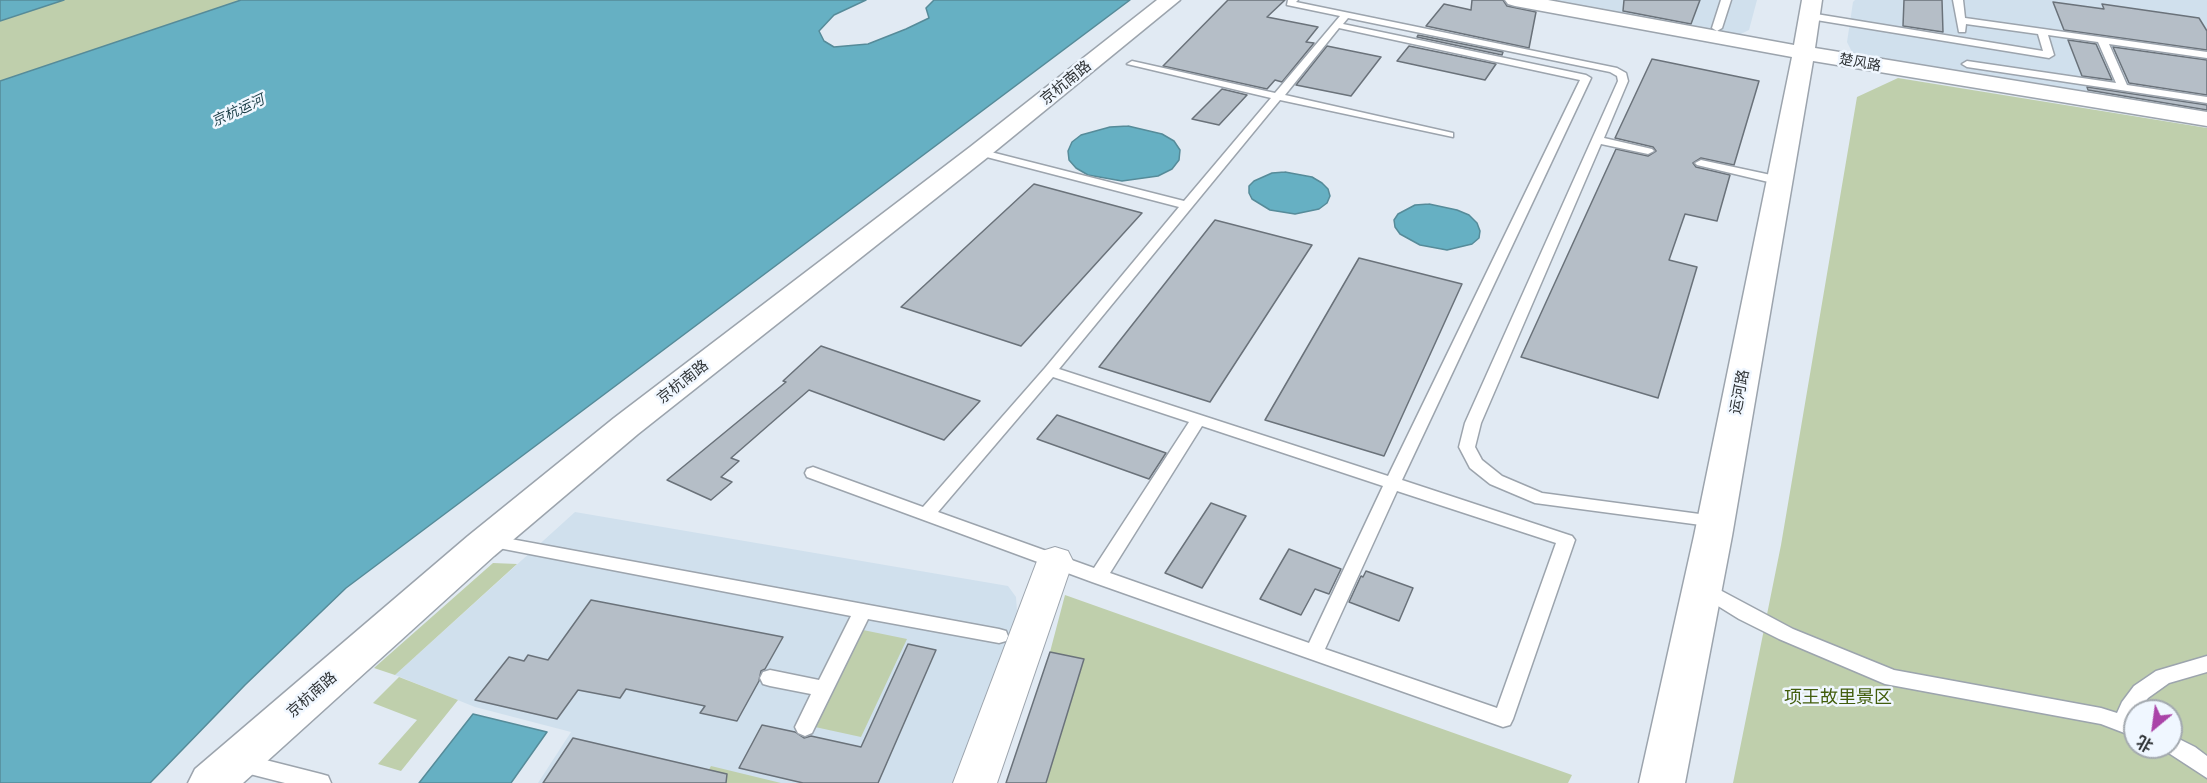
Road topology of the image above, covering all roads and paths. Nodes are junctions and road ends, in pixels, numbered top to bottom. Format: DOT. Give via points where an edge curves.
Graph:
graph roads {
  1 [pos="1170,0"];
  2 [pos="1293,0"];
  3 [pos="1515,0"];
  4 [pos="1723,0"];
  5 [pos="1958,0"];
  6 [pos="1811,8"];
  7 [pos="1341,20"];
  8 [pos="1960,20"];
  9 [pos="1717,28"];
  10 [pos="2042,32"];
  11 [pos="2102,40"];
  12 [pos="1964,41"];
  13 [pos="1804,53"];
  14 [pos="2207,55"];
  15 [pos="1132,64"];
  16 [pos="1968,72"];
  17 [pos="2123,88"];
  18 [pos="1278,96"];
  19 [pos="2207,100"];
  20 [pos="2207,119"];
  21 [pos="1449,135"];
  22 [pos="1597,140"];
  23 [pos="1648,151"];
  24 [pos="980,152"];
  25 [pos="1701,163"];
  26 [pos="1781,181"];
  27 [pos="1188,206"];
  28 [pos="1050,371"];
  29 [pos="1198,421"];
  30 [pos="813,473"];
  31 [pos="1392,484"];
  32 [pos="926,514"];
  33 [pos="1716,521"];
  34 [pos="487,541"];
  35 [pos="1055,561"];
  36 [pos="1098,577"];
  37 [pos="1703,588"];
  38 [pos="864,611"];
  39 [pos="999,636"];
  40 [pos="1314,653"];
  41 [pos="2207,664"];
  42 [pos="770,678"];
  43 [pos="825,689"];
  44 [pos="2136,699"];
  45 [pos="2123,724"];
  46 [pos="805,727"];
  47 [pos="2183,750"];
  48 [pos="237,761"];
  49 [pos="2207,769"];
  50 [pos="211,783"];
  51 [pos="321,783"];
  52 [pos="975,783"];
  53 [pos="1662,783"];
  1 -- 24 [label="street, 京杭南路"];
  2 -- 7 [label="lane" via="1290,3"];
  3 -- 13 [label="street, 楚风路"];
  4 -- 9 [label="lane"];
  5 -- 8 [label="lane"];
  6 -- 12 [label="lane"];
  6 -- 13 [label="street, 运河路"];
  7 -- 18 [label="lane"];
  7 -- 22 [label="lane" via="1613,70 1622,75 1623,81"];
  7 -- 31 [label="lane" via="1586,78"];
  8 -- 10 [label="lane"];
  8 -- 12 [label="lane"];
  10 -- 11 [label="lane"];
  10 -- 12 [label="lane" via="2049,55"];
  11 -- 14 [label="lane"];
  11 -- 17 [label="lane"];
  12 -- 16 [label="lane"];
  13 -- 16 [label="street, 楚风路"];
  13 -- 26 [label="street, 运河路"];
  15 -- 18 [label="lane"];
  16 -- 17 [label="lane"];
  16 -- 20 [label="street, 楚风路"];
  17 -- 19 [label="lane"];
  18 -- 21 [label="lane"];
  18 -- 27 [label="lane"];
  22 -- 23 [label="lane"];
  22 -- 33 [label="lane" via="1473,423 1467,447 1476,464 1496,480 1541,499"];
  24 -- 27 [label="lane"];
  24 -- 34 [label="street, 京杭南路" via="626,426"];
  25 -- 26 [label="lane"];
  26 -- 33 [label="street, 运河路"];
  27 -- 28 [label="lane"];
  28 -- 29 [label="lane"];
  28 -- 32 [label="lane"];
  29 -- 31 [label="lane"];
  29 -- 36 [label="lane"];
  30 -- 32 [label="lane"];
  31 -- 40 [label="lane"];
  31 -- 40 [label="lane" via="1566,540 1503,719"];
  32 -- 35 [label="lane"];
  33 -- 37 [label="street, 运河路"];
  34 -- 38 [label="lane"];
  34 -- 48 [label="street, 京杭南路"];
  35 -- 36 [label="lane"];
  35 -- 52 [label="street"];
  36 -- 40 [label="lane"];
  37 -- 45 [label="lane" via="1786,634 1892,678 2101,716"];
  37 -- 53 [label="street, 运河路"];
  38 -- 39 [label="lane"];
  38 -- 43 [label="lane"];
  41 -- 44 [label="lane" via="2163,677"];
  42 -- 43 [label="lane"];
  43 -- 46 [label="lane"];
  47 -- 49 [label="lane"];
  48 -- 50 [label="street, 京杭南路"];
  48 -- 51 [label="lane"];
}
